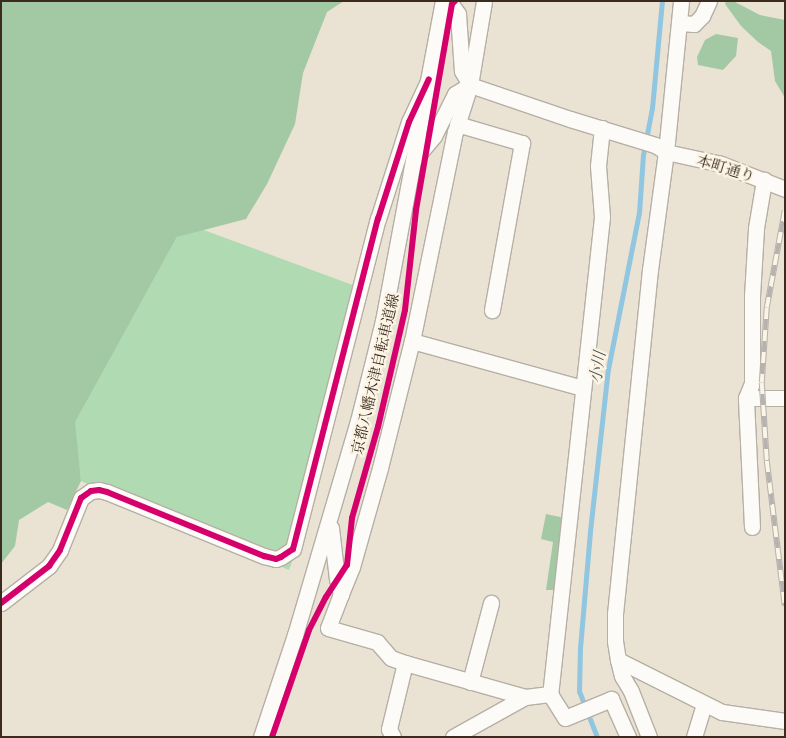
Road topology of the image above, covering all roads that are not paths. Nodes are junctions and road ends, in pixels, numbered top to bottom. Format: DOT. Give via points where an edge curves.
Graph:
graph roads {
  1 [pos="443,1"];
  2 [pos="449,1"];
  3 [pos="484,1"];
  4 [pos="681,1"];
  5 [pos="709,1"];
  6 [pos="679,23"];
  7 [pos="429,79"];
  8 [pos="470,85"];
  9 [pos="457,124"];
  10 [pos="609,130"];
  11 [pos="661,148"];
  12 [pos="413,161"];
  13 [pos="764,180"];
  14 [pos="785,189"];
  15 [pos="492,310"];
  16 [pos="412,342"];
  17 [pos="583,388"];
  18 [pos="746,398"];
  19 [pos="785,398"];
  20 [pos="330,520"];
  21 [pos="752,527"];
  22 [pos="341,594"];
  23 [pos="1,603"];
  24 [pos="491,603"];
  25 [pos="618,660"];
  26 [pos="405,663"];
  27 [pos="470,682"];
  28 [pos="550,694"];
  29 [pos="525,696"];
  30 [pos="704,705"];
  31 [pos="785,721"];
  32 [pos="261,737"];
  33 [pos="393,737"];
  34 [pos="453,737"];
  35 [pos="628,737"];
  36 [pos="649,737"];
  37 [pos="694,737"];
  1 -- 7 [label="street"];
  2 -- 8 [label="street" via="458,14 462,71"];
  3 -- 8 [label="street"];
  4 -- 6 [label="street"];
  5 -- 6 [label="street" via="694,24"];
  6 -- 11 [label="street"];
  7 -- 12 [label="street"];
  7 -- 23 [label="street" via="409,122 378,219 293,549 281,558 264,556 107,492 91,491 80,498 60,550 49,566"];
  8 -- 9 [label="street"];
  8 -- 10 [label="street, 本町通り"];
  8 -- 12 [label="street" via="455,94 434,136"];
  9 -- 15 [label="street" via="522,142"];
  9 -- 16 [label="street"];
  10 -- 11 [label="street, 本町通り"];
  10 -- 17 [label="street" via="598,166 602,217"];
  11 -- 13 [label="street, 本町通り"];
  11 -- 25 [label="street" via="618,571 615,632"];
  12 -- 20 [label="street" via="382,321"];
  13 -- 14 [label="street, 本町通り"];
  13 -- 18 [label="street" via="755,246 752,383"];
  16 -- 17 [label="street"];
  16 -- 22 [label="street" via="380,468 352,567"];
  17 -- 28 [label="street"];
  18 -- 19 [label="street"];
  18 -- 21 [label="street"];
  20 -- 22 [label="street"];
  20 -- 32 [label="street"];
  22 -- 26 [label="street" via="328,628 377,642 391,658"];
  24 -- 27 [label="street"];
  25 -- 30 [label="street"];
  25 -- 36 [label="street"];
  26 -- 27 [label="street"];
  26 -- 33 [label="street" via="389,729"];
  27 -- 29 [label="street"];
  28 -- 29 [label="street"];
  28 -- 35 [label="street" via="565,718 611,699"];
  29 -- 34 [label="street"];
  30 -- 31 [label="street" via="722,712"];
  30 -- 37 [label="street"];
}
